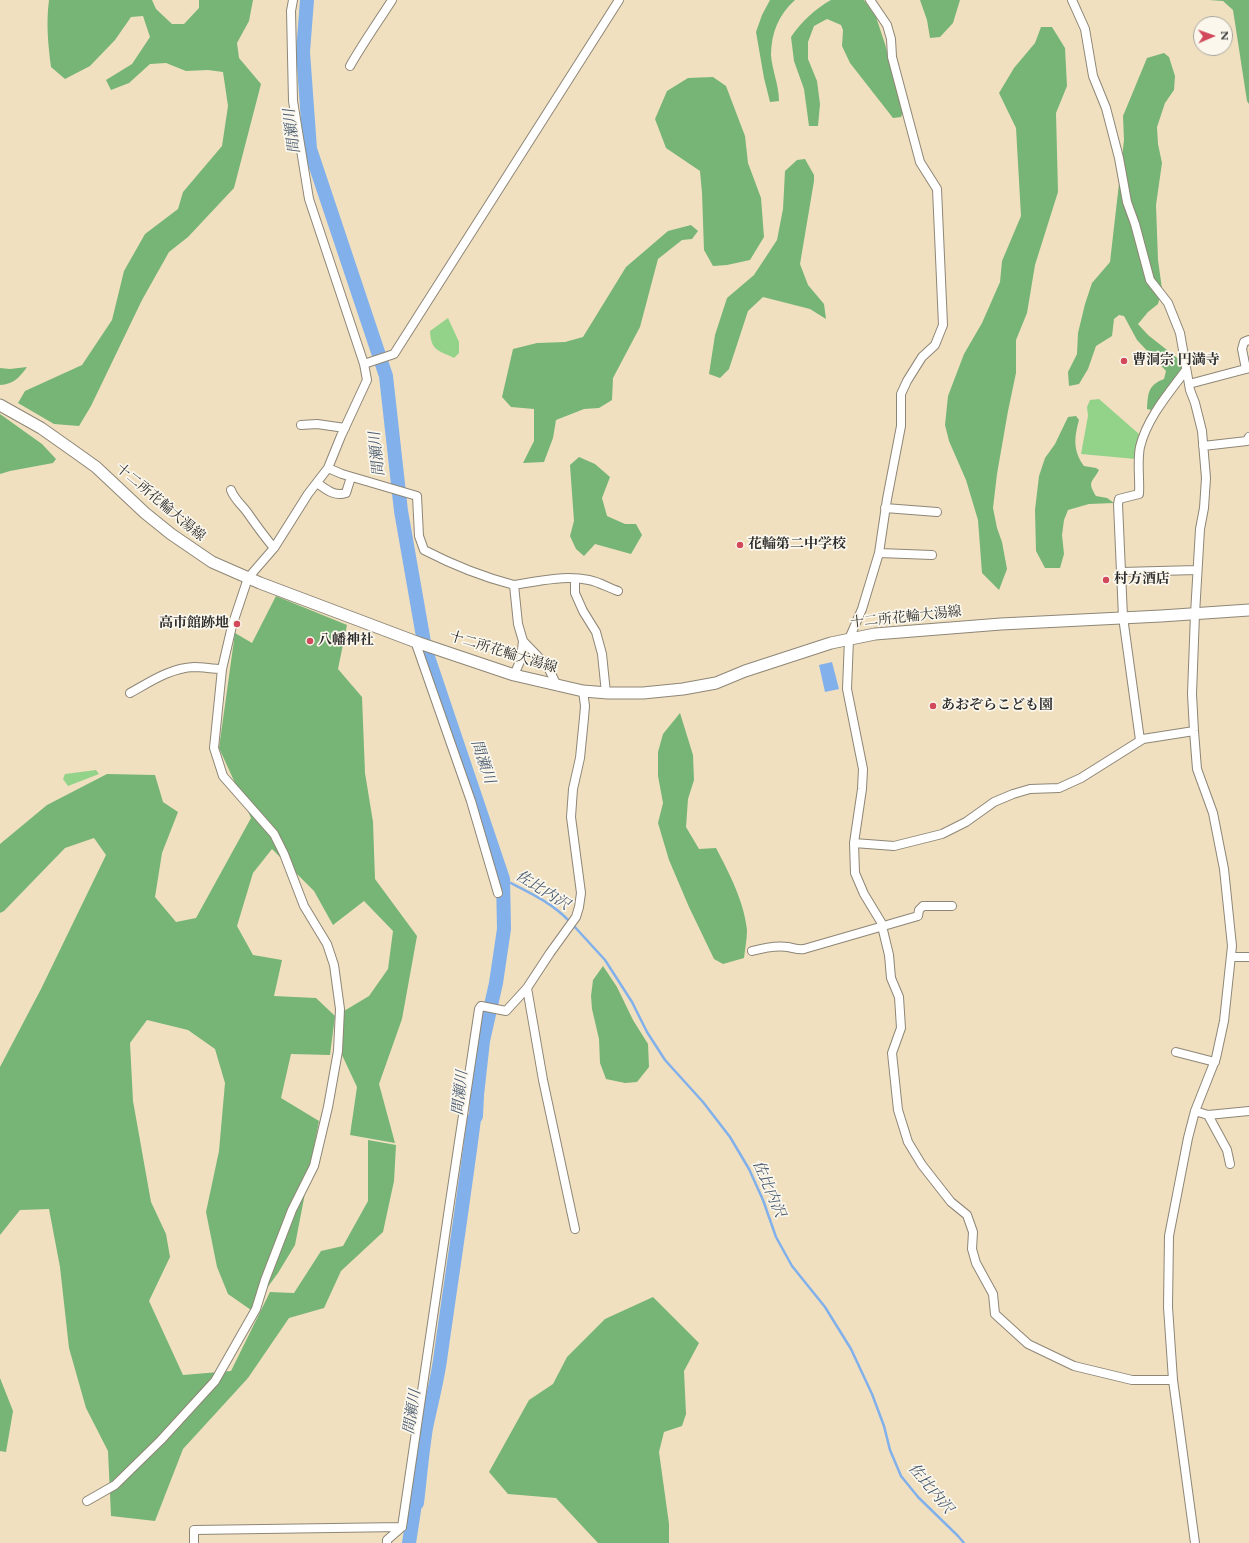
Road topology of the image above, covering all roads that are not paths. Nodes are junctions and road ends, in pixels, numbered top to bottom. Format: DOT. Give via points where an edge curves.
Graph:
graph roads {
  1 [pos="293,0"];
  2 [pos="392,0"];
  3 [pos="620,0"];
  4 [pos="870,0"];
  5 [pos="1072,0"];
  6 [pos="350,66"];
  7 [pos="1249,340"];
  8 [pos="367,363"];
  9 [pos="1248,368"];
  10 [pos="1186,370"];
  11 [pos="1189,384"];
  12 [pos="0,405"];
  13 [pos="301,425"];
  14 [pos="345,428"];
  15 [pos="1249,437"];
  16 [pos="1203,446"];
  17 [pos="328,468"];
  18 [pos="351,477"];
  19 [pos="317,482"];
  20 [pos="231,490"];
  21 [pos="885,508"];
  22 [pos="937,512"];
  23 [pos="274,548"];
  24 [pos="879,553"];
  25 [pos="932,555"];
  26 [pos="1197,570"];
  27 [pos="1121,572"];
  28 [pos="248,578"];
  29 [pos="575,579"];
  30 [pos="514,585"];
  31 [pos="618,591"];
  32 [pos="1249,610"];
  33 [pos="1195,614"];
  34 [pos="1123,617"];
  35 [pos="849,639"];
  36 [pos="523,641"];
  37 [pos="417,642"];
  38 [pos="222,669"];
  39 [pos="514,675"];
  40 [pos="557,686"];
  41 [pos="584,691"];
  42 [pos="130,693"];
  43 [pos="606,693"];
  44 [pos="1194,730"];
  45 [pos="1140,740"];
  46 [pos="854,843"];
  47 [pos="498,893"];
  48 [pos="952,906"];
  49 [pos="882,927"];
  50 [pos="752,951"];
  51 [pos="1231,957"];
  52 [pos="1249,957"];
  53 [pos="527,988"];
  54 [pos="1176,1052"];
  55 [pos="1215,1062"];
  56 [pos="1195,1111"];
  57 [pos="1249,1111"];
  58 [pos="1208,1115"];
  59 [pos="1230,1164"];
  60 [pos="575,1229"];
  61 [pos="1173,1380"];
  62 [pos="87,1501"];
  63 [pos="402,1527"];
  64 [pos="194,1543"];
  65 [pos="387,1543"];
  66 [pos="1195,1543"];
  1 -- 8 [label="street" via="293,101 309,199"];
  2 -- 6 [label="street" via="366,37"];
  3 -- 8 [label="street" via="394,354"];
  4 -- 21 [label="street" via="887,25 892,57 920,162 937,189 943,325 935,345 922,357 901,394 901,426"];
  5 -- 10 [label="street" via="1085,29 1093,76 1106,108 1127,202 1150,280 1168,303 1180,333"];
  7 -- 9 [label="street" via="1244,342 1242,349"];
  8 -- 14 [label="street" via="367,380"];
  9 -- 11 [label="street"];
  10 -- 11 [label="street"];
  10 -- 27 [label="street" via="1146,429 1140,449 1140,494 1119,499"];
  11 -- 16 [label="street" via="1202,431"];
  12 -- 28 [label="main road, 十二所花輪大湯線" via="41,428 96,467 145,513 195,552"];
  13 -- 14 [label="street" via="317,424"];
  14 -- 17 [label="street"];
  15 -- 16 [label="street" via="1247,441"];
  16 -- 26 [label="street" via="1206,478"];
  17 -- 18 [label="street"];
  17 -- 19 [label="street"];
  18 -- 19 [label="street" via="346,493 341,495 334,494"];
  18 -- 30 [label="street" via="417,496 419,536 424,550 465,569"];
  19 -- 23 [label="street"];
  20 -- 23 [label="street"];
  21 -- 22 [label="street"];
  21 -- 24 [label="street"];
  23 -- 28 [label="street"];
  24 -- 25 [label="street"];
  24 -- 35 [label="street" via="862,609"];
  26 -- 27 [label="street"];
  26 -- 33 [label="street"];
  27 -- 34 [label="street"];
  28 -- 37 [label="main road, 十二所花輪大湯線"];
  28 -- 38 [label="street" via="232,626"];
  29 -- 30 [label="street" via="544,580"];
  29 -- 31 [label="street" via="590,580"];
  29 -- 43 [label="street" via="575,593 596,632 602,654"];
  30 -- 36 [label="street" via="518,624"];
  32 -- 33 [label="main road, 十二所花輪大湯線"];
  33 -- 34 [label="main road, 十二所花輪大湯線"];
  33 -- 44 [label="street" via="1192,694"];
  34 -- 35 [label="main road, 十二所花輪大湯線" via="875,634"];
  34 -- 45 [label="street"];
  35 -- 43 [label="main road, 十二所花輪大湯線" via="830,643 716,683 682,690"];
  35 -- 46 [label="street" via="847,690 863,769"];
  36 -- 39 [label="street" via="521,659"];
  36 -- 40 [label="street" via="548,667"];
  37 -- 39 [label="main road, 十二所花輪大湯線"];
  37 -- 47 [label="street" via="471,801"];
  38 -- 42 [label="street" via="194,667 176,670 159,676"];
  38 -- 62 [label="street" via="214,748 218,765 222,776 274,834 304,906 327,944 334,966 340,1009 338,1051 314,1166 292,1210 256,1309 215,1381 115,1485"];
  39 -- 40 [label="main road, 十二所花輪大湯線"];
  40 -- 41 [label="main road, 十二所花輪大湯線"];
  41 -- 43 [label="main road, 十二所花輪大湯線"];
  41 -- 53 [label="street" via="580,758 573,789 571,817 581,893 576,917"];
  44 -- 45 [label="street"];
  44 -- 51 [label="street" via="1197,769 1213,813 1224,869"];
  45 -- 46 [label="street" via="1081,778 1059,788 1030,789 1013,794 994,802 966,822 942,834 894,846"];
  46 -- 49 [label="street" via="855,872"];
  48 -- 49 [label="street" via="923,906 918,916"];
  49 -- 50 [label="street" via="804,949 788,947"];
  49 -- 61 [label="street" via="889,955 890,978 899,996 901,1028 892,1053 898,1110 908,1142 922,1165 951,1202 967,1215 973,1232 972,1249 976,1263 993,1294 995,1314 1028,1344 1074,1366 1132,1380"];
  51 -- 52 [label="street"];
  51 -- 55 [label="street" via="1224,1021"];
  53 -- 60 [label="street" via="543,1080"];
  53 -- 63 [label="street" via="506,1011 481,1006 477,1022"];
  54 -- 55 [label="street"];
  55 -- 56 [label="street"];
  56 -- 58 [label="street"];
  56 -- 61 [label="street" via="1169,1236 1168,1308"];
  57 -- 58 [label="street"];
  58 -- 59 [label="street" via="1227,1150"];
  61 -- 66 [label="street"];
  63 -- 64 [label="street" via="194,1530"];
  63 -- 65 [label="street" via="387,1540"];
}
